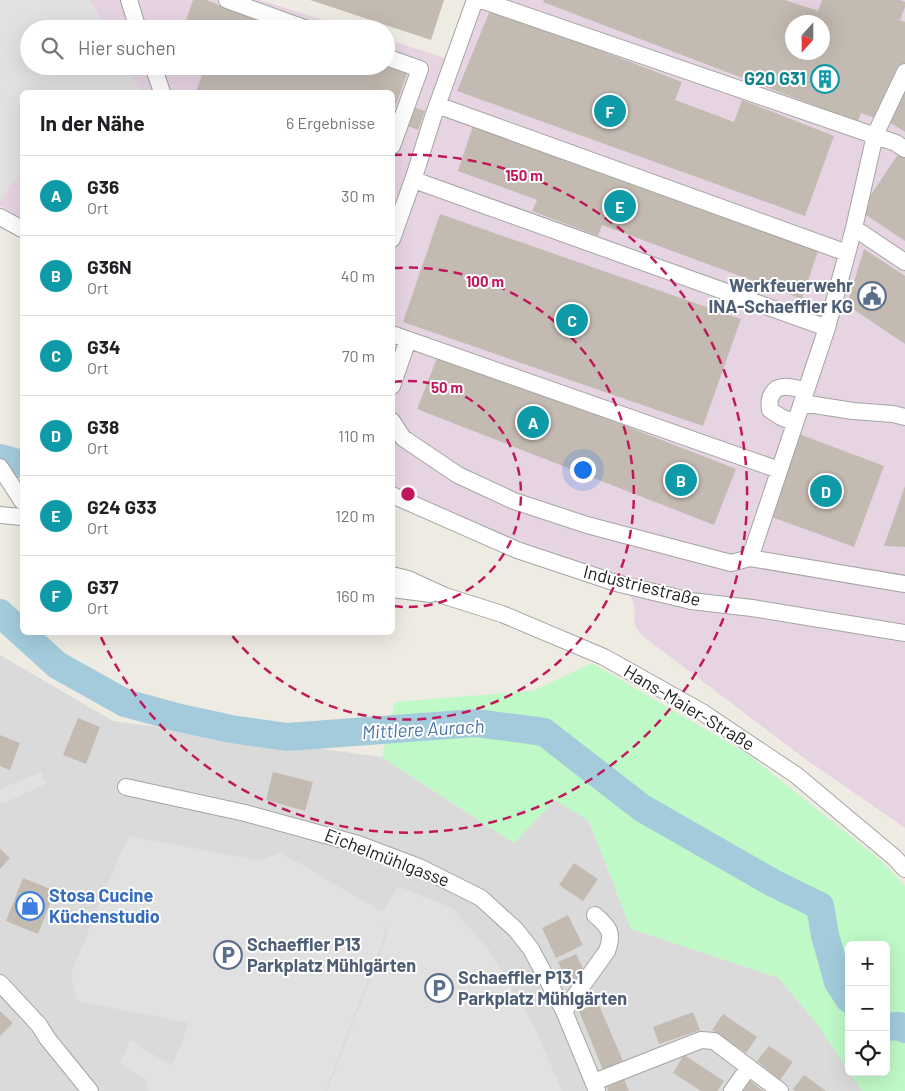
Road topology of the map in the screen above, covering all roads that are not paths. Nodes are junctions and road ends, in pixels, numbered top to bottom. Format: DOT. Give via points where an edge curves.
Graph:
graph roads {
  1 [pos="129,0"];
  2 [pos="227,0"];
  3 [pos="475,0"];
  4 [pos="481,0"];
  5 [pos="135,20"];
  6 [pos="282,20"];
  7 [pos="395,60"];
  8 [pos="905,72"];
  9 [pos="156,75"];
  10 [pos="161,90"];
  11 [pos="437,105"];
  12 [pos="875,135"];
  13 [pos="395,138"];
  14 [pos="905,149"];
  15 [pos="414,180"];
  16 [pos="0,216"];
  17 [pos="20,228"];
  18 [pos="854,228"];
  19 [pos="395,231"];
  20 [pos="847,253"];
  21 [pos="905,262"];
  22 [pos="826,328"];
  23 [pos="395,335"];
  24 [pos="408,340"];
  25 [pos="395,377"];
  26 [pos="804,397"];
  27 [pos="905,417"];
  28 [pos="795,422"];
  29 [pos="395,426"];
  30 [pos="0,467"];
  31 [pos="779,470"];
  32 [pos="395,496"];
  33 [pos="20,498"];
  34 [pos="0,515"];
  35 [pos="20,517"];
  36 [pos="750,558"];
  37 [pos="395,577"];
  38 [pos="905,584"];
  39 [pos="395,589"];
  40 [pos="445,596"];
  41 [pos="905,633"];
  42 [pos="126,787"];
  43 [pos="905,869"];
  44 [pos="595,915"];
  45 [pos="0,983"];
  46 [pos="564,1011"];
  47 [pos="749,1067"];
  48 [pos="596,1086"];
  49 [pos="90,1091"];
  50 [pos="732,1091"];
  51 [pos="780,1091"];
  1 -- 5 [label="street"];
  2 -- 6 [label="street"];
  3 -- 11 [label="street"];
  4 -- 12 [label="street"];
  7 -- 13 [label="street" via="420,70"];
  8 -- 12 [label="street"];
  9 -- 10 [label="street"];
  11 -- 15 [label="street"];
  11 -- 20 [label="street"];
  12 -- 14 [label="street"];
  12 -- 18 [label="street"];
  15 -- 19 [label="street"];
  15 -- 22 [label="street"];
  16 -- 17 [label="street"];
  18 -- 20 [label="street"];
  18 -- 21 [label="street"];
  20 -- 22 [label="street"];
  22 -- 26 [label="street"];
  23 -- 24 [label="street"];
  24 -- 25 [label="street"];
  24 -- 31 [label="street"];
  26 -- 27 [label="street" via="853,411"];
  26 -- 28 [label="street"];
  26 -- 28 [label="street" via="792,387 780,387 768,404 770,410"];
  28 -- 31 [label="street"];
  29 -- 36 [label="street" via="403,438 458,475 514,501 587,525 732,563"];
  30 -- 33 [label="street"];
  31 -- 36 [label="street"];
  32 -- 41 [label="street, Industriestraße" via="518,550 616,583 691,601"];
  34 -- 35 [label="street"];
  36 -- 38 [label="street"];
  37 -- 40 [label="street, Hans-Maier-Straße"];
  39 -- 40 [label="street, Hans-Maier-Straße"];
  40 -- 43 [label="street, Hans-Maier-Straße" via="502,614 604,656 702,712 796,775"];
  42 -- 46 [label="street, Eichelmühlgasse" via="245,813 358,844 459,886 481,898 516,930 531,949"];
  44 -- 46 [label="street" via="610,932 610,942"];
  45 -- 49 [label="street" via="39,1025"];
  46 -- 48 [label="street, Eichelmühlgasse"];
  47 -- 48 [label="street" via="714,1041 701,1040"];
  47 -- 50 [label="street"];
  47 -- 51 [label="street"];
}
